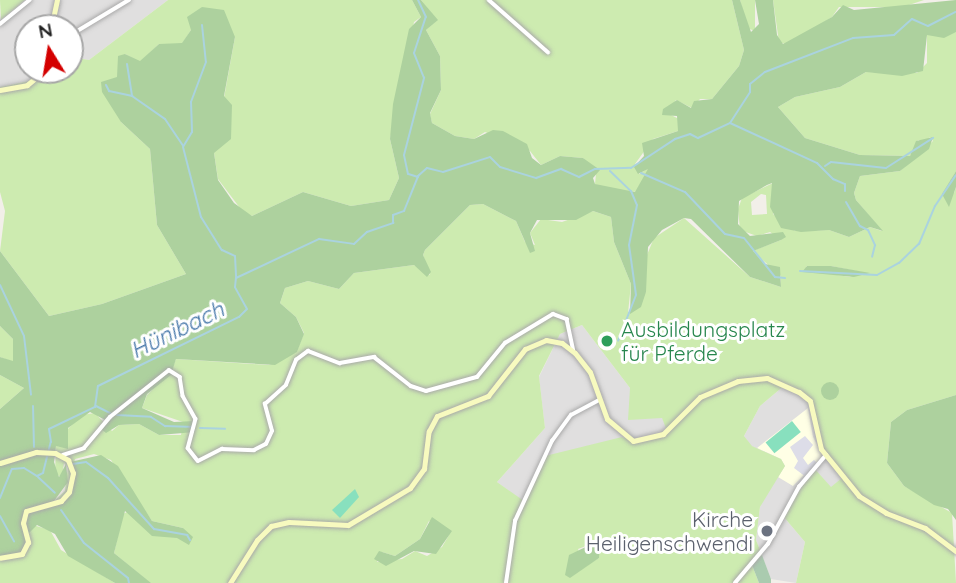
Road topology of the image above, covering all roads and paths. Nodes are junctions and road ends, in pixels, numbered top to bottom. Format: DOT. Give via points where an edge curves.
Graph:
graph roads {
  1 [pos="30,0"];
  2 [pos="129,0"];
  3 [pos="489,0"];
  4 [pos="0,24"];
  5 [pos="84,27"];
  6 [pos="548,52"];
  7 [pos="28,84"];
  8 [pos="0,90"];
  9 [pos="575,353"];
  10 [pos="599,400"];
  11 [pos="63,455"];
  12 [pos="826,455"];
  13 [pos="0,463"];
  14 [pos="956,551"];
  15 [pos="0,558"];
  16 [pos="230,583"];
  17 [pos="506,583"];
  18 [pos="735,583"];
  1 -- 4 [label="street"];
  2 -- 5 [label="street"];
  3 -- 6 [label="street"];
  7 -- 8 [label="street"];
  9 -- 10 [label="street" via="590,372"];
  9 -- 11 [label="street" via="569,323 559,314 512,338 477,377 455,380 433,391 415,388 374,357 340,363 308,351 297,358 284,387 265,404 272,431 266,444 254,450 222,449 198,461 187,448 196,419 183,396 178,374 169,370 110,417 84,448"];
  9 -- 16 [label="street" via="554,340 527,347 488,396 446,409 435,419 424,469 410,488 348,525 289,522 271,526"];
  10 -- 12 [label="street" via="619,434 645,441 671,429 705,394 738,381 767,378 809,399 816,435"];
  10 -- 17 [label="street" via="571,415 552,441 515,521"];
  11 -- 13 [label="street" via="36,453"];
  11 -- 15 [label="street" via="73,473 67,496 57,503 27,509 23,519 28,539 25,551 15,558"];
  12 -- 14 [label="street" via="868,503 925,528"];
  12 -- 18 [label="street"];
}
